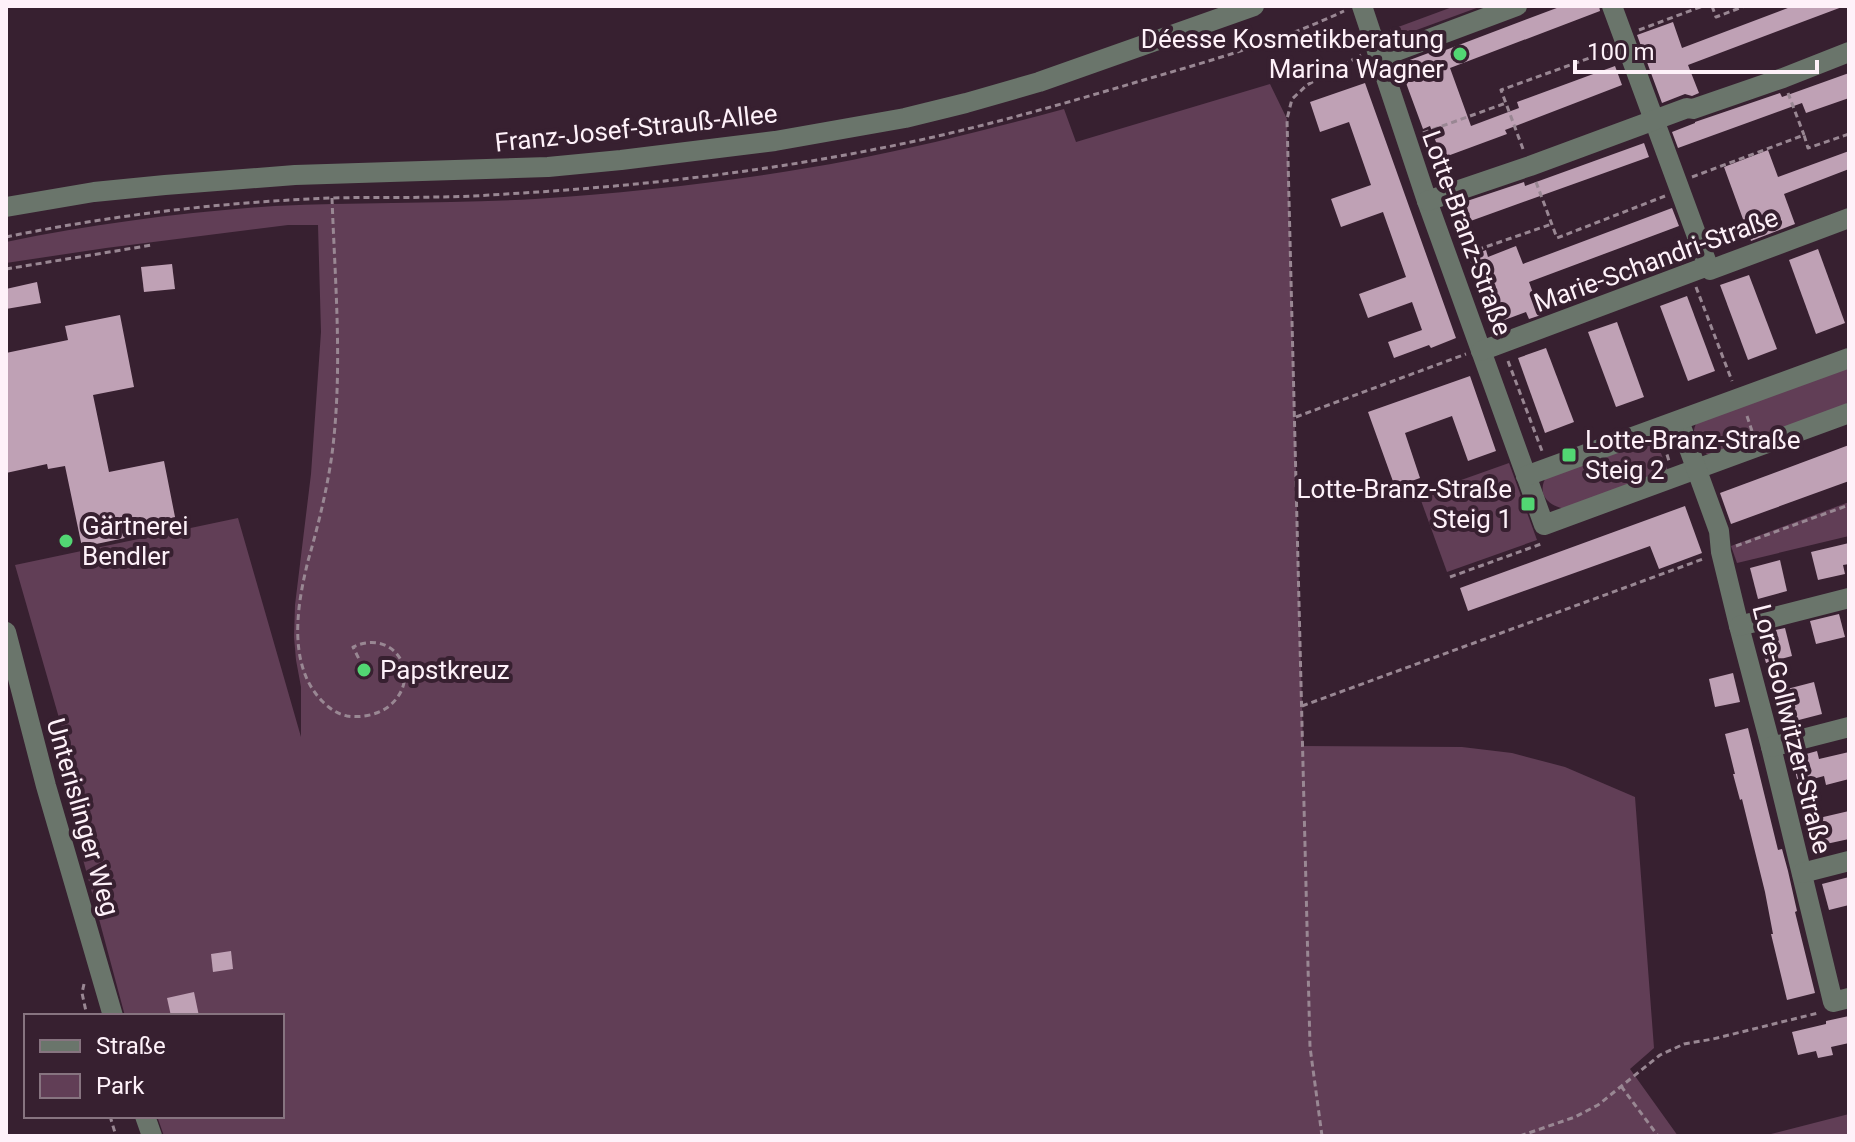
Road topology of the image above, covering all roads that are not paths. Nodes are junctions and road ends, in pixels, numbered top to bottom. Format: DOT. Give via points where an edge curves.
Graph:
graph roads {
  1 [pos="1254,6"];
  2 [pos="1362,6"];
  3 [pos="1517,6"];
  4 [pos="1612,6"];
  5 [pos="1376,52"];
  6 [pos="1849,52"];
  7 [pos="1655,120"];
  8 [pos="1427,201"];
  9 [pos="6,207"];
  10 [pos="1849,218"];
  11 [pos="1699,269"];
  12 [pos="1481,351"];
  13 [pos="1849,358"];
  14 [pos="1849,413"];
  15 [pos="1679,421"];
  16 [pos="1698,470"];
  17 [pos="1526,476"];
  18 [pos="1849,598"];
  19 [pos="1739,626"];
  20 [pos="6,632"];
  21 [pos="1849,727"];
  22 [pos="1771,747"];
  23 [pos="1849,861"];
  24 [pos="1802,873"];
  25 [pos="1841,1000"];
  26 [pos="112,1014"];
  1 -- 9 [label="street, Franz-Josef-Strauß-Allee" via="966,103 775,141 548,167 165,185"];
  2 -- 5 [label="street, Lotte-Branz-Straße"];
  3 -- 5 [label="street"];
  4 -- 7 [label="street"];
  5 -- 8 [label="street, Lotte-Branz-Straße"];
  6 -- 7 [label="street"];
  7 -- 8 [label="street"];
  7 -- 11 [label="street" via="1678,182"];
  8 -- 12 [label="street, Lotte-Branz-Straße"];
  10 -- 11 [label="street, Marie-Schandri-Straße" via="1710,270"];
  11 -- 12 [label="street, Marie-Schandri-Straße"];
  12 -- 17 [label="street, Lotte-Branz-Straße"];
  13 -- 15 [label="street" via="1736,390"];
  14 -- 16 [label="street"];
  15 -- 16 [label="street, Lore-Gollwitzer-Straße"];
  15 -- 17 [label="street"];
  16 -- 17 [label="street, Lotte-Branz-Straße" via="1544,525"];
  16 -- 19 [label="street, Lore-Gollwitzer-Straße" via="1719,531"];
  18 -- 19 [label="street"];
  19 -- 22 [label="street, Lore-Gollwitzer-Straße"];
  20 -- 26 [label="street, Unterislinger Weg"];
  21 -- 22 [label="street"];
  22 -- 24 [label="street, Lore-Gollwitzer-Straße"];
  23 -- 24 [label="street"];
  24 -- 25 [label="street, Lore-Gollwitzer-Straße"];
}
